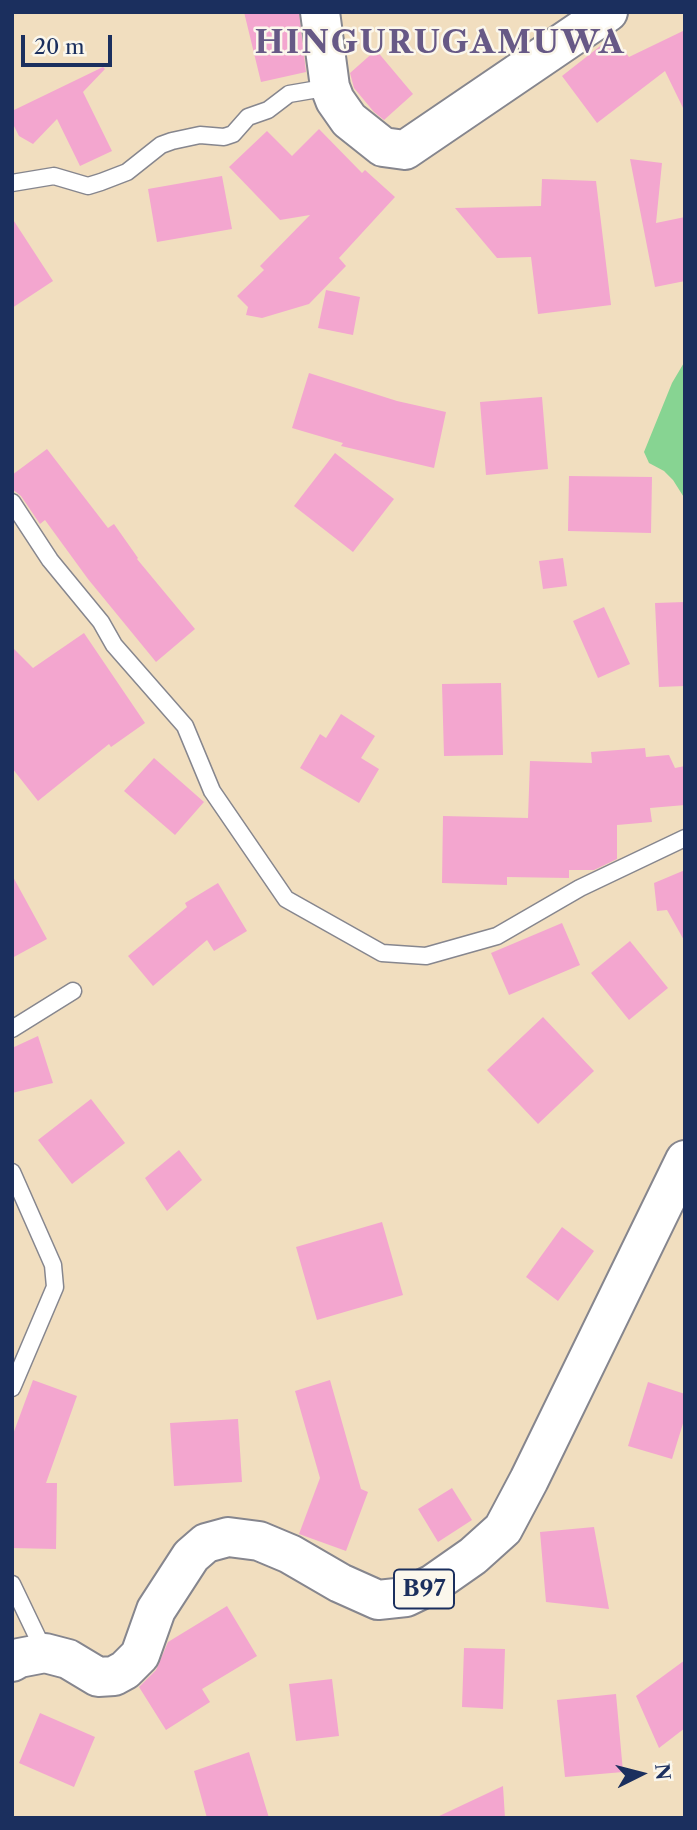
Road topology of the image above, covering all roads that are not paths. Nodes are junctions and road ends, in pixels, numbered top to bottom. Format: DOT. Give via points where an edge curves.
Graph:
graph roads {
  1 [pos="320,12"];
  2 [pos="608,12"];
  3 [pos="330,87"];
  4 [pos="12,183"];
  5 [pos="12,502"];
  6 [pos="685,838"];
  7 [pos="73,991"];
  8 [pos="12,1029"];
  9 [pos="685,1160"];
  10 [pos="12,1172"];
  11 [pos="12,1388"];
  12 [pos="12,1584"];
  13 [pos="29,1657"];
  1 -- 3 [label="main road"];
  2 -- 3 [label="main road" via="405,150 383,147 349,120"];
  3 -- 4 [label="lane" via="289,94 268,110 248,117 233,134 187,136 161,145 127,172 88,186 54,176"];
  5 -- 6 [label="lane" via="114,645 185,726 212,791 286,899 382,953 426,956 497,936 580,888"];
  7 -- 8 [label="lane"];
  9 -- 13 [label="main road, B97" via="503,1529 473,1556 407,1597 378,1600 290,1554 259,1541 228,1537 206,1543 191,1556 156,1610 140,1655 125,1670 98,1677 68,1659"];
  10 -- 11 [label="lane" via="53,1265 55,1287"];
  12 -- 13 [label="lane"];
}
